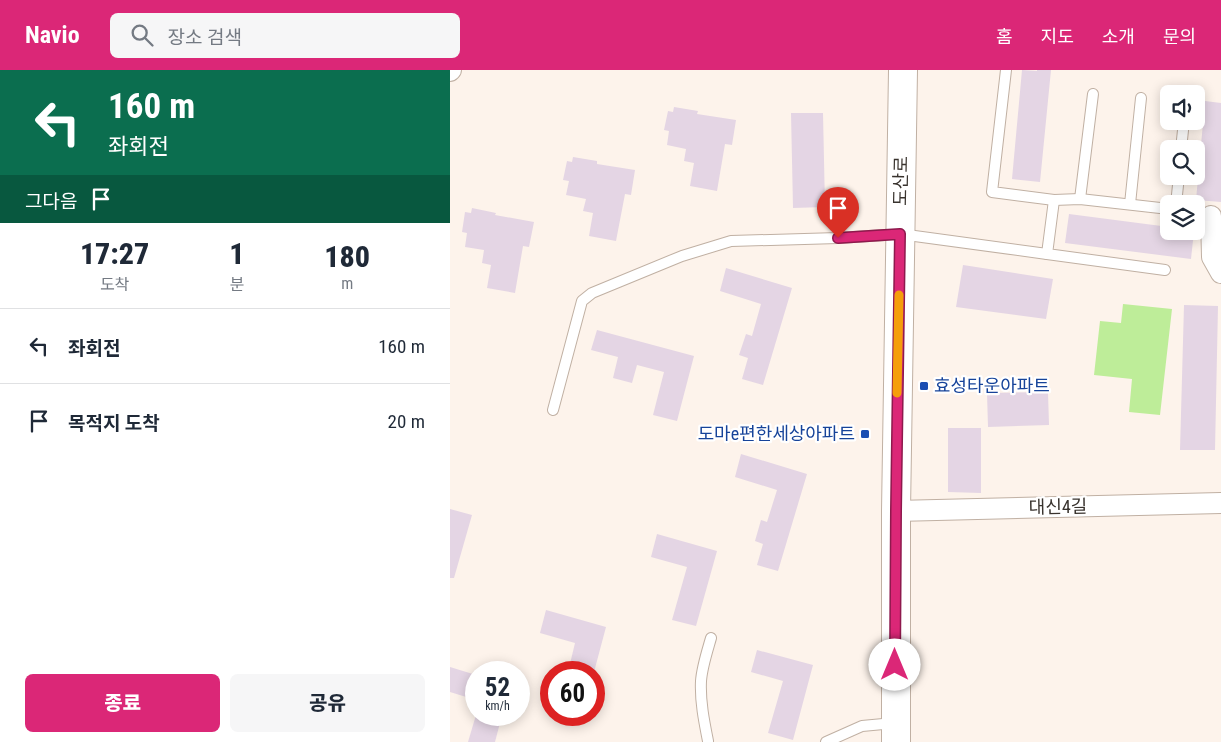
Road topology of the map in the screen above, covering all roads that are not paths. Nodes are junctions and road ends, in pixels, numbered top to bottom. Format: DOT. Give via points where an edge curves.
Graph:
graph roads {
  1 [pos="902,70"];
  2 [pos="1006,70"];
  3 [pos="1092,94"];
  4 [pos="1141,98"];
  5 [pos="1080,199"];
  6 [pos="1054,200"];
  7 [pos="1130,204"];
  8 [pos="1160,208"];
  9 [pos="1210,216"];
  10 [pos="900,234"];
  11 [pos="1047,254"];
  12 [pos="1165,270"];
  13 [pos="1221,274"];
  14 [pos="552,410"];
  15 [pos="1221,503"];
  16 [pos="896,511"];
  17 [pos="711,638"];
  18 [pos="895,732"];
  19 [pos="706,742"];
  20 [pos="826,742"];
  1 -- 10 [label="main road, 도산로"];
  2 -- 6 [label="lane" via="992,192"];
  3 -- 5 [label="lane"];
  4 -- 7 [label="lane"];
  5 -- 6 [label="lane"];
  5 -- 7 [label="lane"];
  6 -- 11 [label="lane"];
  7 -- 8 [label="lane"];
  9 -- 13 [label="street" via="1212,256"];
  10 -- 11 [label="lane"];
  10 -- 14 [label="lane" via="731,241 682,256 592,293 582,301"];
  10 -- 16 [label="main road, 도산로"];
  11 -- 12 [label="lane"];
  15 -- 16 [label="street, 대신4길"];
  16 -- 18 [label="main road, 도산로"];
  17 -- 19 [label="lane" via="701,680"];
  18 -- 20 [label="lane" via="862,726"];
}
